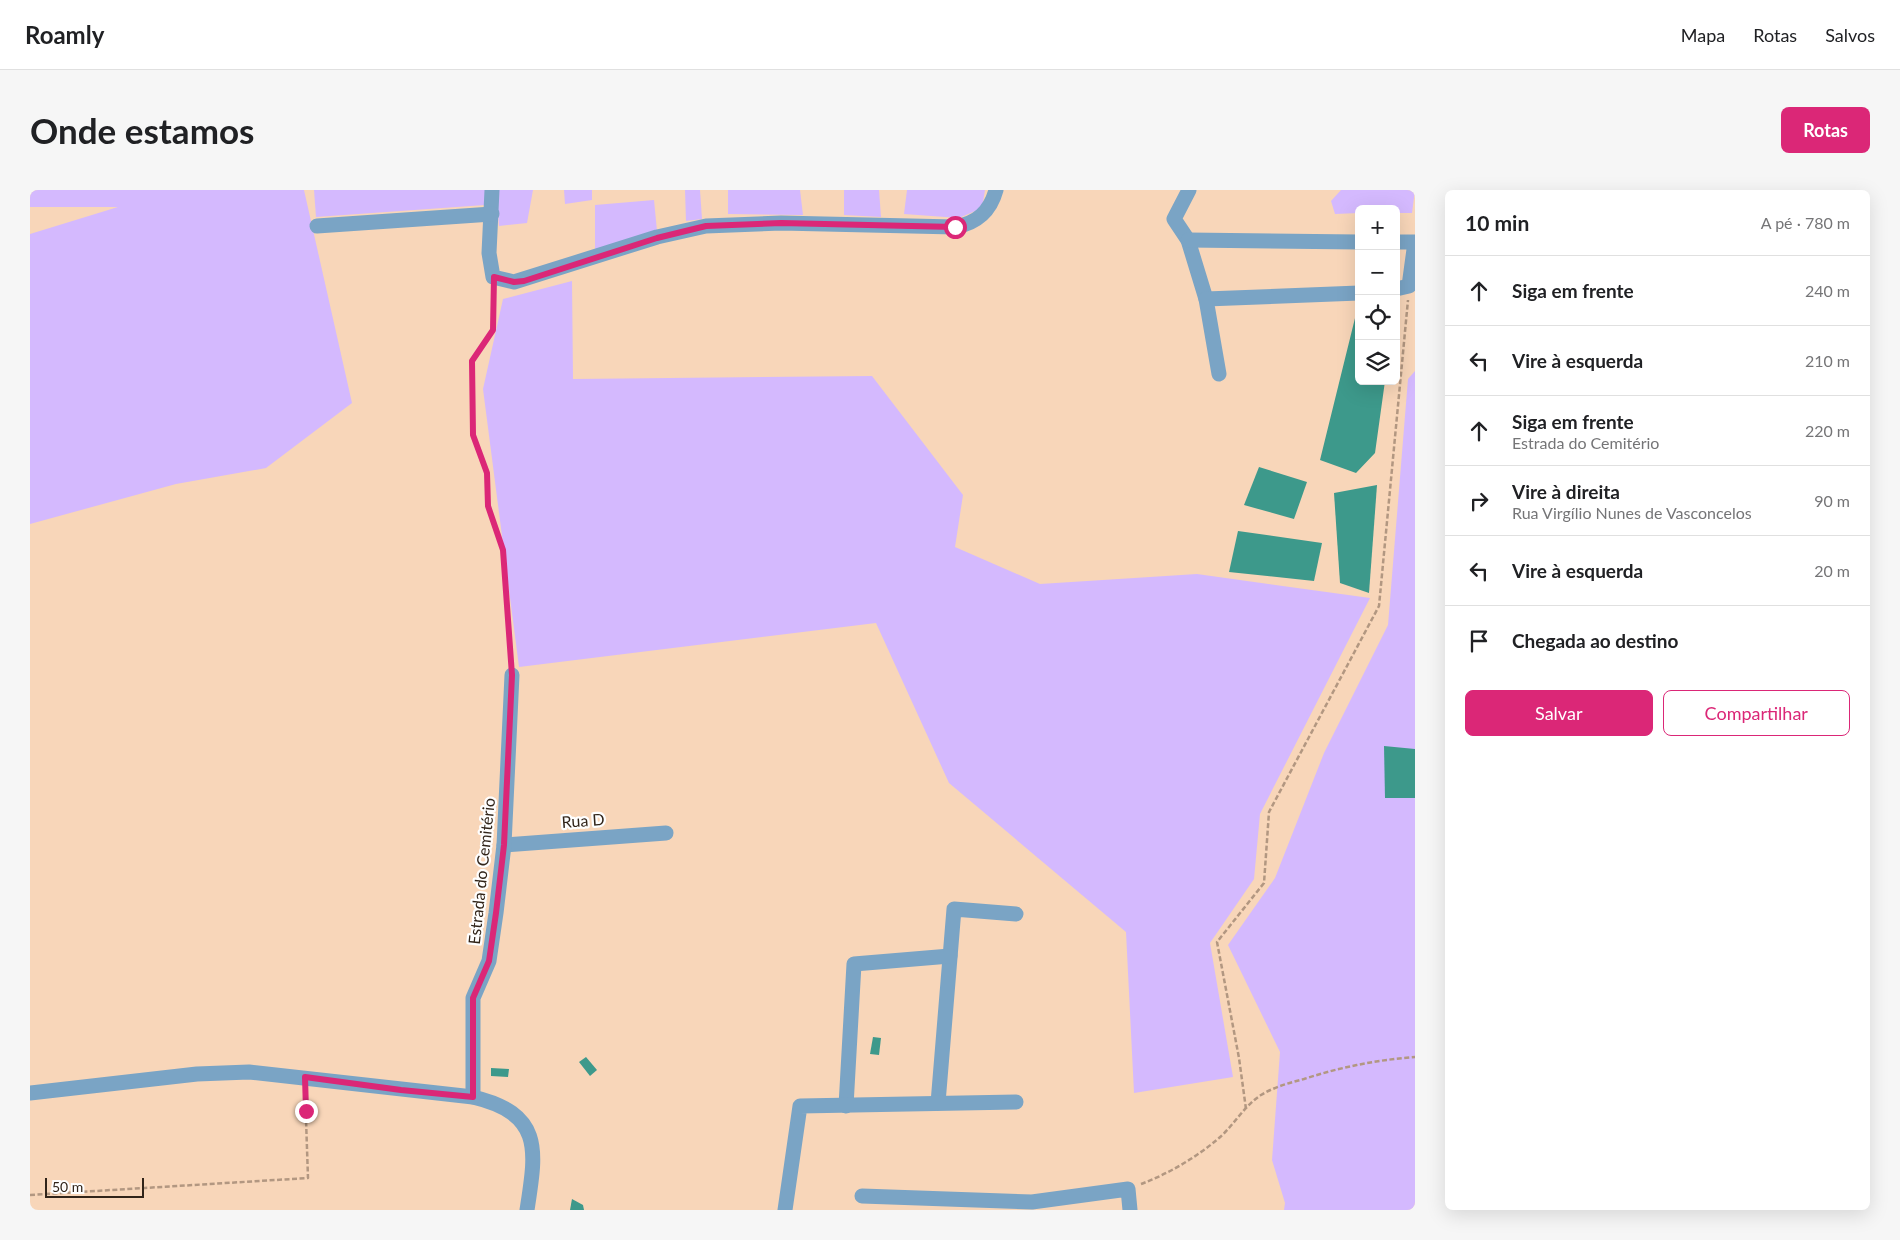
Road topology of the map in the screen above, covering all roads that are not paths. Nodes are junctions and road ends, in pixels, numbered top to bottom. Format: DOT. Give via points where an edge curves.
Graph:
graph roads {
  1 [pos="492,190"];
  2 [pos="996,190"];
  3 [pos="1189,190"];
  4 [pos="492,214"];
  5 [pos="317,226"];
  6 [pos="1188,240"];
  7 [pos="1355,242"];
  8 [pos="1400,242"];
  9 [pos="1403,288"];
  10 [pos="1355,292"];
  11 [pos="1206,299"];
  12 [pos="1219,374"];
  13 [pos="512,675"];
  14 [pos="666,833"];
  15 [pos="504,845"];
  16 [pos="1016,914"];
  17 [pos="950,956"];
  18 [pos="30,1093"];
  19 [pos="473,1097"];
  20 [pos="1016,1102"];
  21 [pos="938,1104"];
  22 [pos="846,1106"];
  23 [pos="862,1196"];
  24 [pos="527,1210"];
  25 [pos="785,1210"];
  26 [pos="1130,1210"];
  1 -- 4 [label="street"];
  2 -- 4 [label="street" via="984,213 966,225 781,223 706,226 514,282 494,277 489,253"];
  3 -- 6 [label="street" via="1174,219"];
  4 -- 5 [label="street"];
  6 -- 7 [label="street"];
  6 -- 11 [label="street"];
  8 -- 9 [label="street" via="1415,242"];
  10 -- 11 [label="street"];
  11 -- 12 [label="street"];
  13 -- 15 [label="street, Estrada do Cemitério"];
  14 -- 15 [label="street, Rua D"];
  15 -- 19 [label="street, Estrada do Cemitério" via="489,961 473,998"];
  16 -- 17 [label="street" via="954,908"];
  17 -- 21 [label="street"];
  17 -- 22 [label="street" via="854,964"];
  18 -- 19 [label="street" via="249,1072"];
  19 -- 24 [label="street" via="496,1102 524,1124 534,1161"];
  20 -- 21 [label="street"];
  21 -- 22 [label="street"];
  22 -- 25 [label="street" via="800,1106"];
  23 -- 26 [label="street" via="1032,1202 1128,1189"];
}
